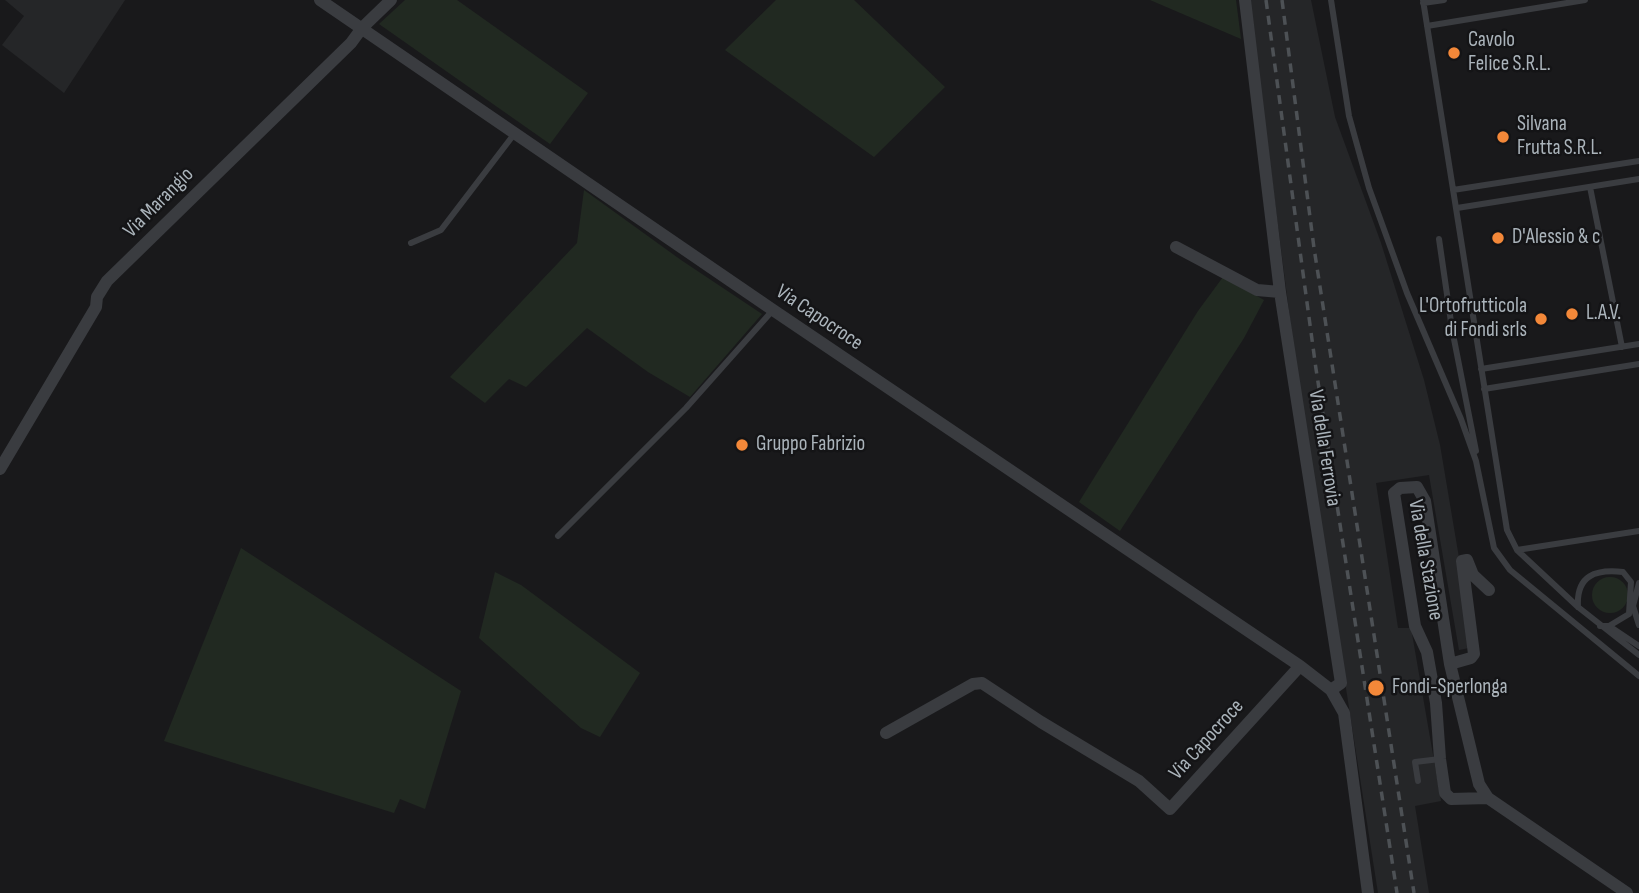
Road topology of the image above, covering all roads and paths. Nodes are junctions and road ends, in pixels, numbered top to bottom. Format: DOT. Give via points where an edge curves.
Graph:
graph roads {
  1 [pos="320,0"];
  2 [pos="391,0"];
  3 [pos="1245,0"];
  4 [pos="1331,0"];
  5 [pos="1444,0"];
  6 [pos="1585,0"];
  7 [pos="1423,2"];
  8 [pos="1427,26"];
  9 [pos="362,28"];
  10 [pos="515,133"];
  11 [pos="1639,161"];
  12 [pos="1639,179"];
  13 [pos="1590,187"];
  14 [pos="1453,190"];
  15 [pos="1457,208"];
  16 [pos="1439,239"];
  17 [pos="411,243"];
  18 [pos="1176,247"];
  19 [pos="1280,292"];
  20 [pos="773,310"];
  21 [pos="1639,344"];
  22 [pos="1622,347"];
  23 [pos="1639,364"];
  24 [pos="1481,369"];
  25 [pos="1484,389"];
  26 [pos="1476,461"];
  27 [pos="0,469"];
  28 [pos="1639,531"];
  29 [pos="558,536"];
  30 [pos="1517,550"];
  31 [pos="1639,576"];
  32 [pos="1635,583"];
  33 [pos="1489,590"];
  34 [pos="1639,594"];
  35 [pos="1578,607"];
  36 [pos="1639,607"];
  37 [pos="1639,625"];
  38 [pos="1600,626"];
  39 [pos="1609,626"];
  40 [pos="1448,643"];
  41 [pos="1639,646"];
  42 [pos="1426,648"];
  43 [pos="1639,655"];
  44 [pos="1450,664"];
  45 [pos="1300,666"];
  46 [pos="1639,676"];
  47 [pos="1331,690"];
  48 [pos="1461,711"];
  49 [pos="1437,715"];
  50 [pos="886,733"];
  51 [pos="1440,759"];
  52 [pos="1418,780"];
  53 [pos="1488,799"];
  54 [pos="1368,893"];
  55 [pos="1626,893"];
  1 -- 9 [label="street, Via Capocroce"];
  2 -- 9 [label="street, Via Marangio"];
  3 -- 19 [label="street, Via della Ferrovia"];
  4 -- 26 [label="lane" via="1349,116 1369,188"];
  5 -- 7 [label="lane"];
  6 -- 8 [label="lane"];
  7 -- 8 [label="lane"];
  8 -- 14 [label="lane"];
  9 -- 10 [label="street, Via Capocroce"];
  9 -- 27 [label="street, Via Marangio" via="107,281"];
  10 -- 17 [label="lane" via="441,230"];
  10 -- 20 [label="street, Via Capocroce"];
  11 -- 14 [label="lane"];
  12 -- 13 [label="lane"];
  13 -- 15 [label="lane"];
  13 -- 22 [label="lane"];
  14 -- 15 [label="lane"];
  15 -- 24 [label="lane"];
  16 -- 26 [label="lane"];
  18 -- 19 [label="street" via="1256,289"];
  19 -- 47 [label="street, Via della Ferrovia" via="1341,683"];
  20 -- 29 [label="lane" via="686,408"];
  20 -- 45 [label="street, Via Capocroce"];
  21 -- 22 [label="lane"];
  22 -- 24 [label="lane"];
  23 -- 25 [label="lane"];
  24 -- 25 [label="lane"];
  25 -- 30 [label="lane" via="1507,530"];
  26 -- 46 [label="lane" via="1494,548 1510,570"];
  28 -- 30 [label="lane"];
  30 -- 35 [label="lane"];
  31 -- 32 [label="lane"];
  32 -- 35 [label="lane" via="1623,572 1592,574 1582,583"];
  32 -- 37 [label="lane" via="1633,606"];
  32 -- 39 [label="lane" via="1629,614"];
  33 -- 44 [label="street" via="1473,576 1466,560 1462,561 1474,654"];
  34 -- 36 [label="lane"];
  35 -- 38 [label="lane"];
  38 -- 39 [label="lane"];
  38 -- 43 [label="lane"];
  39 -- 41 [label="lane"];
  40 -- 42 [label="street, Via della Stazione"];
  40 -- 42 [label="street, Via della Stazione" via="1425,501 1417,487 1400,488 1394,493 1415,626"];
  40 -- 44 [label="street, Via della Stazione"];
  42 -- 49 [label="street, Via della Stazione"];
  44 -- 48 [label="street, Via della Stazione"];
  45 -- 47 [label="street, Via Capocroce"];
  45 -- 50 [label="street, Via Capocroce" via="1170,809 1139,781 982,684 973,684"];
  47 -- 54 [label="street" via="1344,713"];
  48 -- 49 [label="street"];
  48 -- 53 [label="street, Via della Stazione" via="1479,784"];
  49 -- 51 [label="street, Via della Stazione"];
  51 -- 52 [label="lane" via="1415,762"];
  51 -- 53 [label="street, Via della Stazione" via="1445,793 1451,799"];
  53 -- 55 [label="street"];
}
